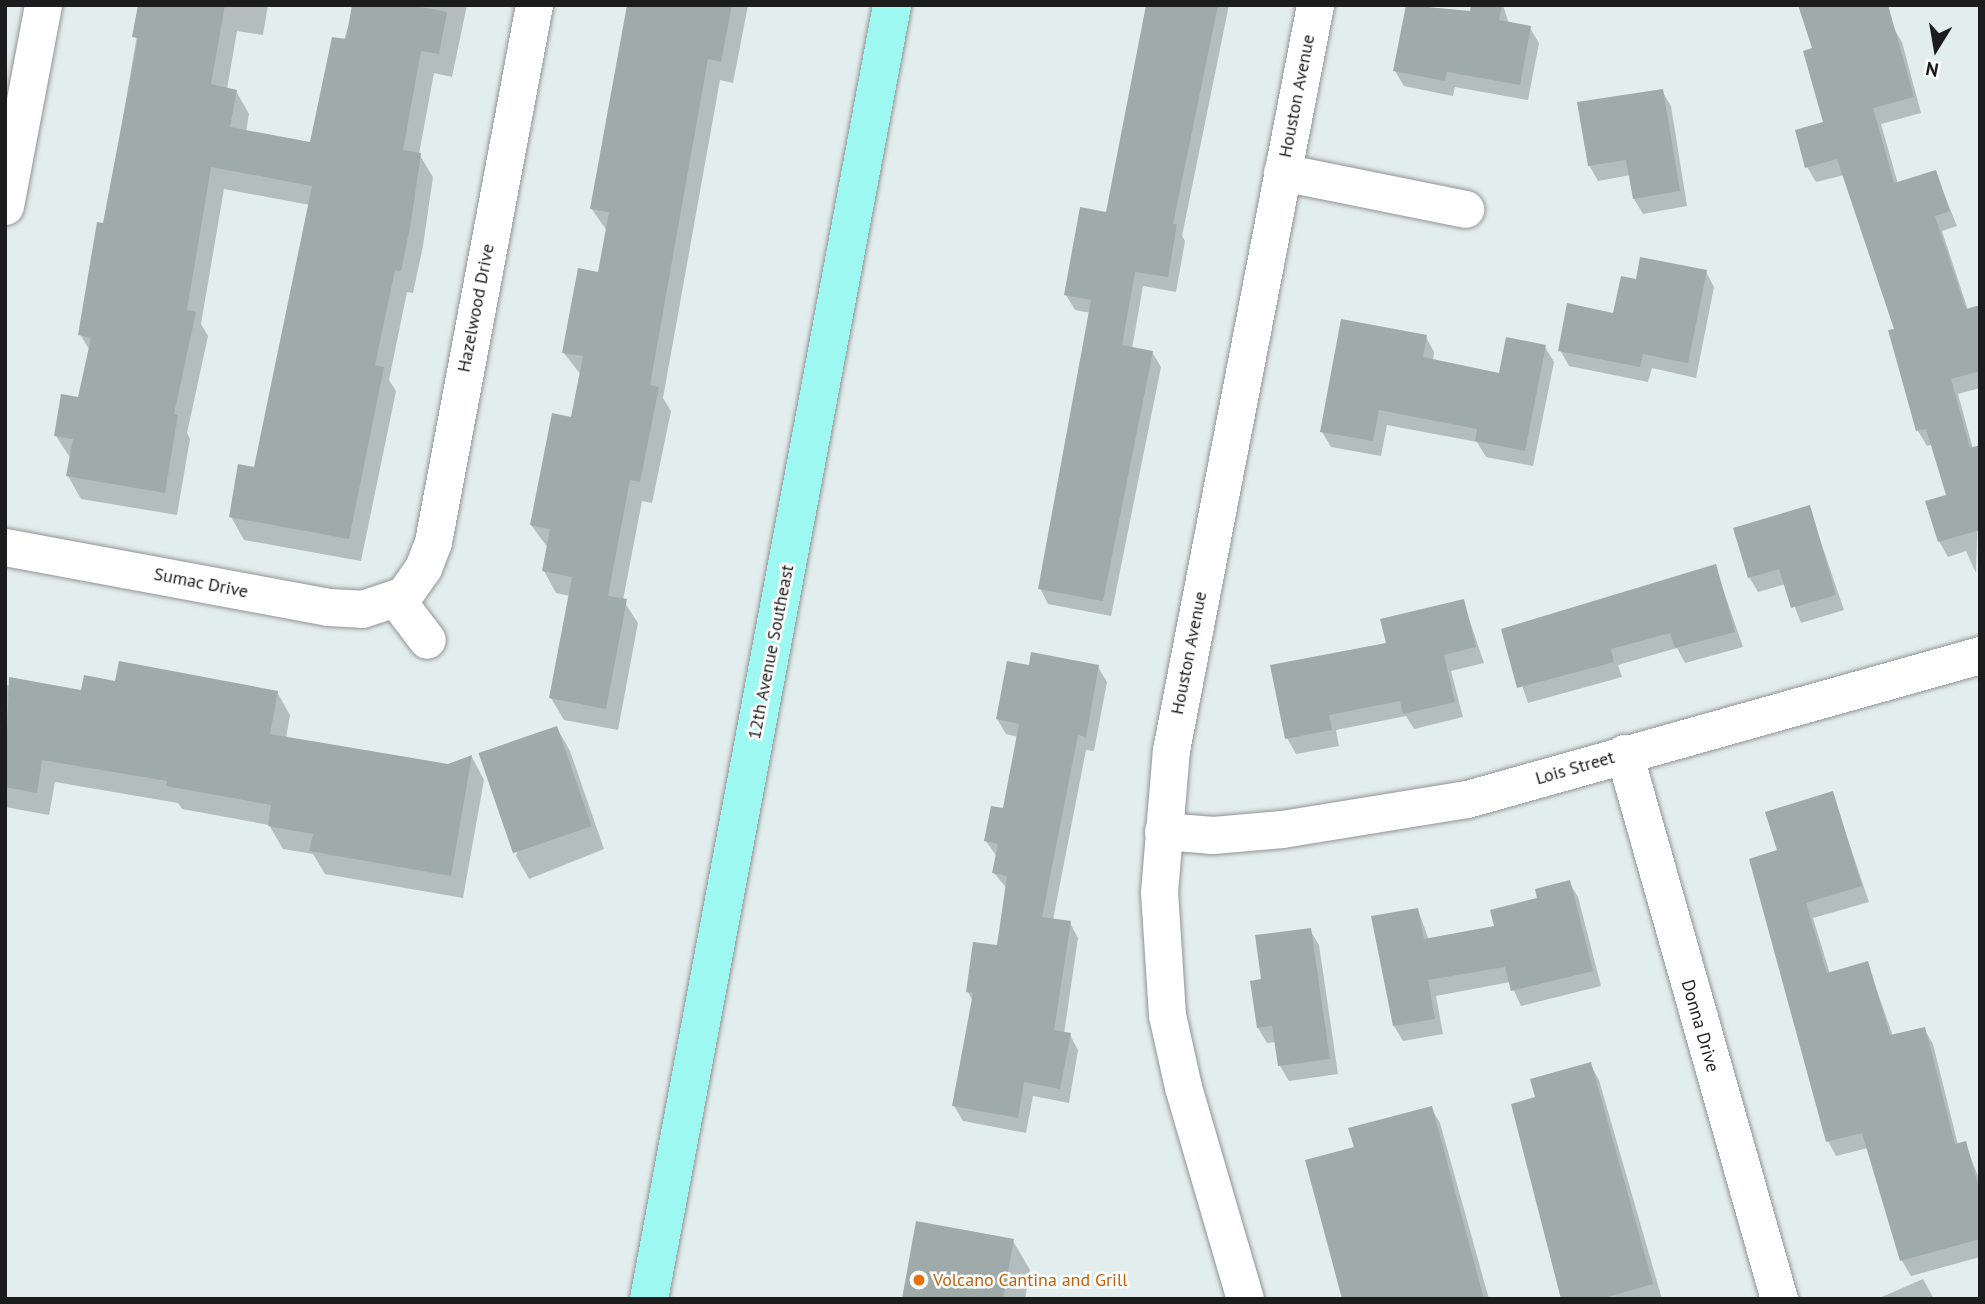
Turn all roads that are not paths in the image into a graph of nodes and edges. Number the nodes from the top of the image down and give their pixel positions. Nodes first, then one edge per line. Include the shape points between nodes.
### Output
1 (43, 5) edge
2 (534, 5) edge
3 (892, 5) edge
4 (1315, 5) edge
5 (1282, 172) junction
6 (5, 206) edge
7 (1465, 209) dead end
8 (5, 547) edge
9 (396, 599) junction
10 (427, 640) dead end
11 (1980, 655) edge
12 (1624, 753) junction
13 (1163, 831) junction
14 (649, 1299) edge
15 (1245, 1299) edge
16 (1779, 1299) edge

1 - 6 street
2 - 9 street, Hazelwood Drive via 433,542 414,584
3 - 14 main road, 12th Avenue Southeast
4 - 5 street, Houston Avenue
5 - 7 street
5 - 13 street, Houston Avenue via 1173,737
8 - 9 street, Sumac Drive via 328,607 362,609
9 - 10 street
11 - 12 street, Lois Street
12 - 13 street, Lois Street via 1466,799 1365,817 1213,835
12 - 16 street, Donna Drive
13 - 15 street, Houston Avenue via 1159,892 1167,1015 1183,1087

